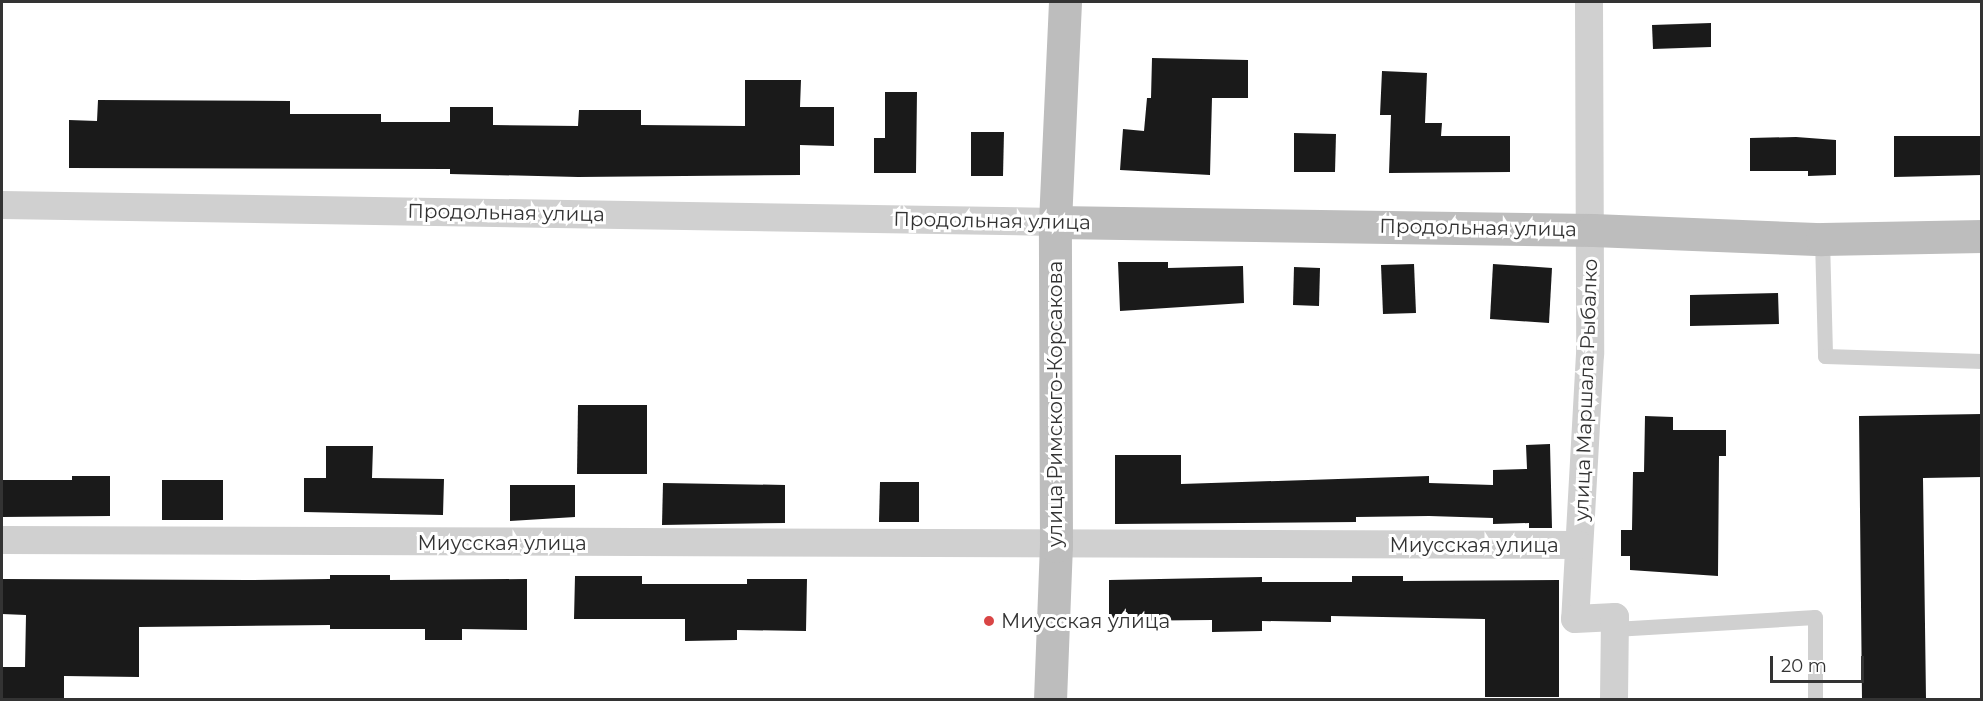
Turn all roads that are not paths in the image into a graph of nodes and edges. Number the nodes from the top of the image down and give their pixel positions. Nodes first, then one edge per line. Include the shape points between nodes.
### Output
1 (1065, 2) edge
2 (1590, 2) edge
3 (2, 205) edge
4 (1055, 222) junction
5 (1593, 230) junction
6 (1982, 236) edge
7 (1822, 239) junction
8 (1982, 361) edge
9 (2, 540) edge
10 (1579, 545) junction
11 (1056, 546) junction
12 (1614, 629) junction
13 (1050, 699) edge
14 (1614, 699) edge
15 (1815, 699) edge

1 - 4 main road, улица Римского-Корсакова
2 - 5 street, улица Маршала Рыбалко
3 - 4 street, Продольная улица
4 - 5 main road, Продольная улица
4 - 11 main road, улица Римского-Корсакова
5 - 7 main road, Продольная улица
5 - 10 street, улица Маршала Рыбалко
6 - 7 main road, Продольная улица
7 - 8 lane via 1825,356
9 - 11 street, Миусская улица
10 - 11 street, Миусская улица
10 - 12 street, улица Маршала Рыбалко via 1575,619 1615,617
11 - 13 main road, улица Римского-Корсакова
12 - 14 street
12 - 15 lane via 1815,617

